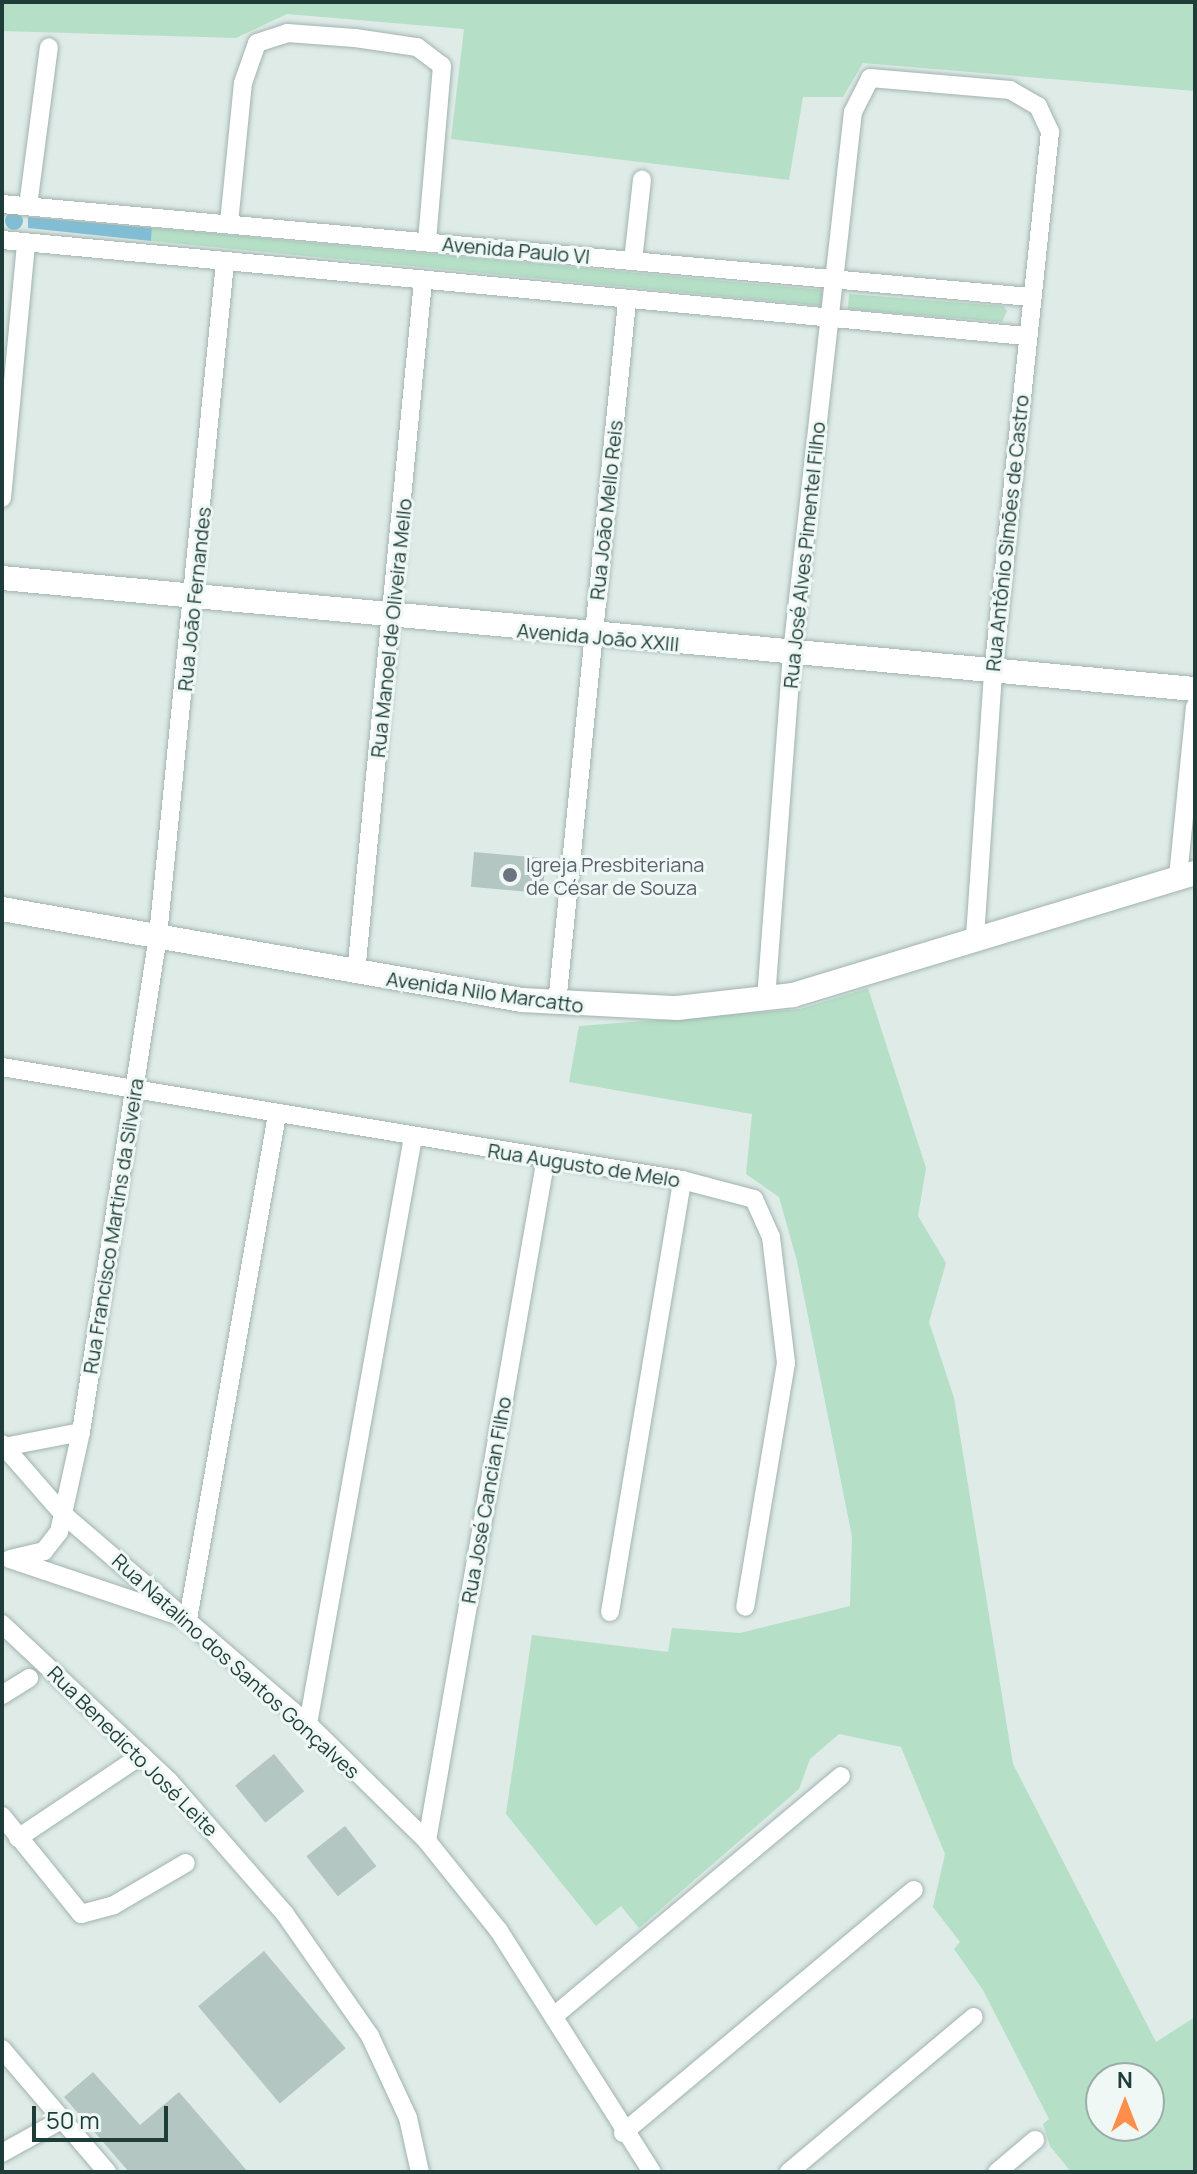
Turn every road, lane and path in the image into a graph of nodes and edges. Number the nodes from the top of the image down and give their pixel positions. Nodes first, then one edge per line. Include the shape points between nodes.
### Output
1 (49, 47) dead end
2 (1050, 132) joint
3 (642, 179) dead end
4 (2, 204) edge
5 (28, 206) junction
6 (229, 223) junction
7 (2, 240) edge
8 (26, 242) junction
9 (427, 242) junction
10 (633, 261) junction
11 (225, 262) junction
12 (423, 281) junction
13 (834, 281) junction
14 (1030, 297) junction
15 (627, 302) junction
16 (829, 322) junction
17 (1026, 336) junction
18 (2, 498) edge
19 (2, 578) edge
20 (196, 597) junction
21 (393, 618) junction
22 (594, 637) junction
23 (792, 653) junction
24 (993, 673) junction
25 (1195, 689) edge
26 (1195, 707) edge
27 (1187, 875) edge
28 (2, 909) edge
29 (158, 936) junction
30 (975, 936) junction
31 (356, 973) junction
32 (766, 999) junction
33 (557, 1004) junction
34 (2, 1067) edge
35 (134, 1092) junction
36 (277, 1115) junction
37 (413, 1137) junction
38 (546, 1158) junction
39 (682, 1180) junction
40 (81, 1432) junction
41 (3, 1446) edge
42 (64, 1515) junction
43 (44, 1551) junction
44 (6, 1558) edge
45 (54, 1572) junction
46 (745, 1607) dead end
47 (610, 1612) dead end
48 (188, 1619) junction
49 (2, 1624) edge
50 (29, 1678) dead end
51 (2, 1695) edge
52 (308, 1724) junction
53 (142, 1755) junction
54 (841, 1776) dead end
55 (2, 1816) edge
56 (18, 1838) junction
57 (427, 1841) junction
58 (186, 1863) dead end
59 (914, 1890) dead end
60 (554, 2016) junction
61 (974, 2017) dead end
62 (2, 2049) edge
63 (61, 2120) junction
64 (623, 2133) junction
65 (1035, 2140) dead end
66 (2, 2153) edge
67 (107, 2172) edge
68 (420, 2172) edge
69 (652, 2172) edge
70 (789, 2172) edge
71 (997, 2172) edge

1 - 5 street
2 - 13 street, Rua José Alves Pimentel Filho via 1025,96 870,78 853,112
2 - 14 street, Rua Antônio Simões de Castro
3 - 10 street
4 - 5 street, Avenida Paulo VI
5 - 6 street, Avenida Paulo VI
6 - 9 street, Avenida Paulo VI
6 - 9 street via 243,83 257,43 287,33 399,44 438,57 443,80
7 - 8 street, Avenida Paulo VI
8 - 11 street, Avenida Paulo VI
8 - 18 street
9 - 10 street, Avenida Paulo VI
10 - 13 street, Avenida Paulo VI
11 - 12 street, Avenida Paulo VI
11 - 20 street, Rua João Fernandes
12 - 15 street, Avenida Paulo VI
12 - 21 street, Rua Manoel de Oliveira Mello
13 - 14 street, Avenida Paulo VI
13 - 16 street, Rua José Alves Pimentel Filho
14 - 17 street, Rua Antônio Simões de Castro
15 - 16 street, Avenida Paulo VI
15 - 22 street, Rua João Mello Reis
16 - 17 street, Avenida Paulo VI
16 - 23 street, Rua José Alves Pimentel Filho
17 - 24 street, Rua Antônio Simões de Castro
19 - 20 street, Avenida João XXIII
20 - 21 street, Avenida João XXIII
20 - 29 street, Rua João Fernandes
21 - 22 street, Avenida João XXIII
21 - 31 street, Rua Manoel de Oliveira Mello
22 - 23 street, Avenida João XXIII
22 - 33 street, Rua João Mello Reis
23 - 24 street, Avenida João XXIII
23 - 32 street, Rua José Alves Pimentel Filho
24 - 25 street, Avenida João XXIII
24 - 30 street, Rua Antônio Simões de Castro
26 - 27 street
27 - 30 street, Avenida Nilo Marcatto
28 - 29 street, Avenida Nilo Marcatto
29 - 31 street, Avenida Nilo Marcatto
29 - 35 street, Rua Francisco Martins da Silveira
30 - 32 street, Avenida Nilo Marcatto
31 - 33 street, Avenida Nilo Marcatto
32 - 33 street, Avenida Nilo Marcatto via 677,1008
34 - 35 street, Rua Augusto de Melo
35 - 36 street, Rua Augusto de Melo
35 - 40 street, Rua Francisco Martins da Silveira
36 - 37 street, Rua Augusto de Melo
36 - 48 street
37 - 38 street, Rua Augusto de Melo
37 - 52 street
38 - 39 street, Rua Augusto de Melo
38 - 57 street, Rua José Cancian Filho
39 - 46 street, Rua Augusto de Melo via 754,1199 771,1237 786,1363
39 - 47 street
40 - 41 street
40 - 42 street, Rua Francisco Martins da Silveira
41 - 42 street, Rua Natalino dos Santos Gonçalves
42 - 43 street, Rua Francisco Martins da Silveira
42 - 48 street, Rua Natalino dos Santos Gonçalves
43 - 44 street
43 - 45 street
44 - 45 street
45 - 48 street
48 - 52 street, Rua Natalino dos Santos Gonçalves
49 - 53 street, Rua Benedicto José Leite
50 - 51 street
52 - 57 street, Rua Natalino dos Santos Gonçalves
53 - 56 street
53 - 68 street, Rua Benedicto José Leite via 324,1966 390,2076
54 - 60 street
55 - 56 street
56 - 58 street via 81,1914 114,1905
57 - 60 street, Rua Natalino dos Santos Gonçalves via 499,1931
59 - 64 street
60 - 64 street, Rua Natalino dos Santos Gonçalves
61 - 70 street
62 - 63 street
63 - 66 street
63 - 67 street
64 - 69 street, Rua Natalino dos Santos Gonçalves
65 - 71 street

